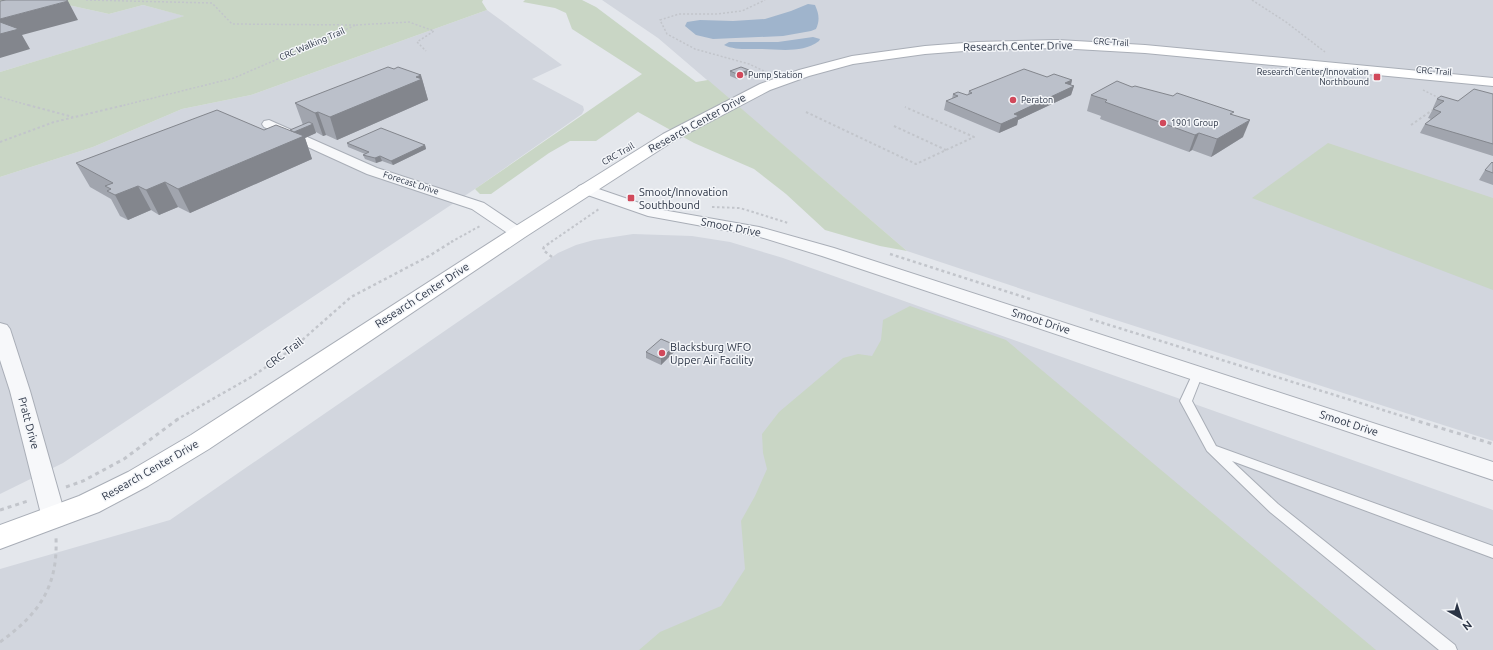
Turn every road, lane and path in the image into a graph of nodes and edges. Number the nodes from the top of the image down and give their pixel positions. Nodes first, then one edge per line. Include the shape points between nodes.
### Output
1 (86, 0) edge
2 (765, 0) edge
3 (1252, 0) edge
4 (356, 25) junction
5 (426, 51) dead end
6 (1328, 55) dead end
7 (766, 72) dead end
8 (1493, 82) edge
9 (1422, 90) dead end
10 (0, 97) edge
11 (1442, 100) edge
12 (905, 107) dead end
13 (1434, 109) edge
14 (806, 112) dead end
15 (76, 117) junction
16 (269, 124) dead end
17 (1412, 125) dead end
18 (894, 126) dead end
19 (0, 142) edge
20 (946, 150) junction
21 (584, 189) junction
22 (604, 206) dead end
23 (484, 225) dead end
24 (518, 233) junction
25 (552, 257) dead end
26 (0, 329) edge
27 (1198, 373) junction
28 (1211, 448) junction
29 (1493, 471) edge
30 (83, 481) dead end
31 (15, 505) dead end
32 (0, 510) edge
33 (54, 518) junction
34 (0, 537) edge
35 (1493, 552) edge
36 (0, 642) edge
37 (1450, 650) edge

1 - 4 path, CRC Walking Trail via 212,3 232,24
2 - 7 path via 742,11 679,14 660,20 667,34 695,49 749,64
3 - 6 path via 1286,22
4 - 5 path via 409,22 434,30 417,42
4 - 15 path, CRC Walking Trail via 234,78
8 - 21 main road, Research Center Drive via 1100,46 1023,44 925,50 834,64 765,87 669,137
9 - 11 path
10 - 15 path
12 - 20 path via 974,137
13 - 17 path
14 - 20 path via 916,164
15 - 19 path, CRC Walking Trail via 54,122
16 - 24 street, Forecast Drive via 372,171 478,206
18 - 20 path
21 - 24 main road, Research Center Drive
21 - 27 street, Smoot Drive via 654,213 753,231 828,252
22 - 25 path via 544,247 543,250
23 - 30 path, CRC Trail via 351,296 292,349 254,376 170,424 124,459
24 - 33 main road, Research Center Drive via 176,457 111,494
26 - 33 street, Pratt Drive via 20,391
27 - 28 lane via 1186,401
27 - 29 street, Smoot Drive
28 - 35 lane
28 - 37 lane via 1274,508
31 - 32 path
33 - 34 main road, Research Center Drive
33 - 36 path via 57,559 45,598 29,618

